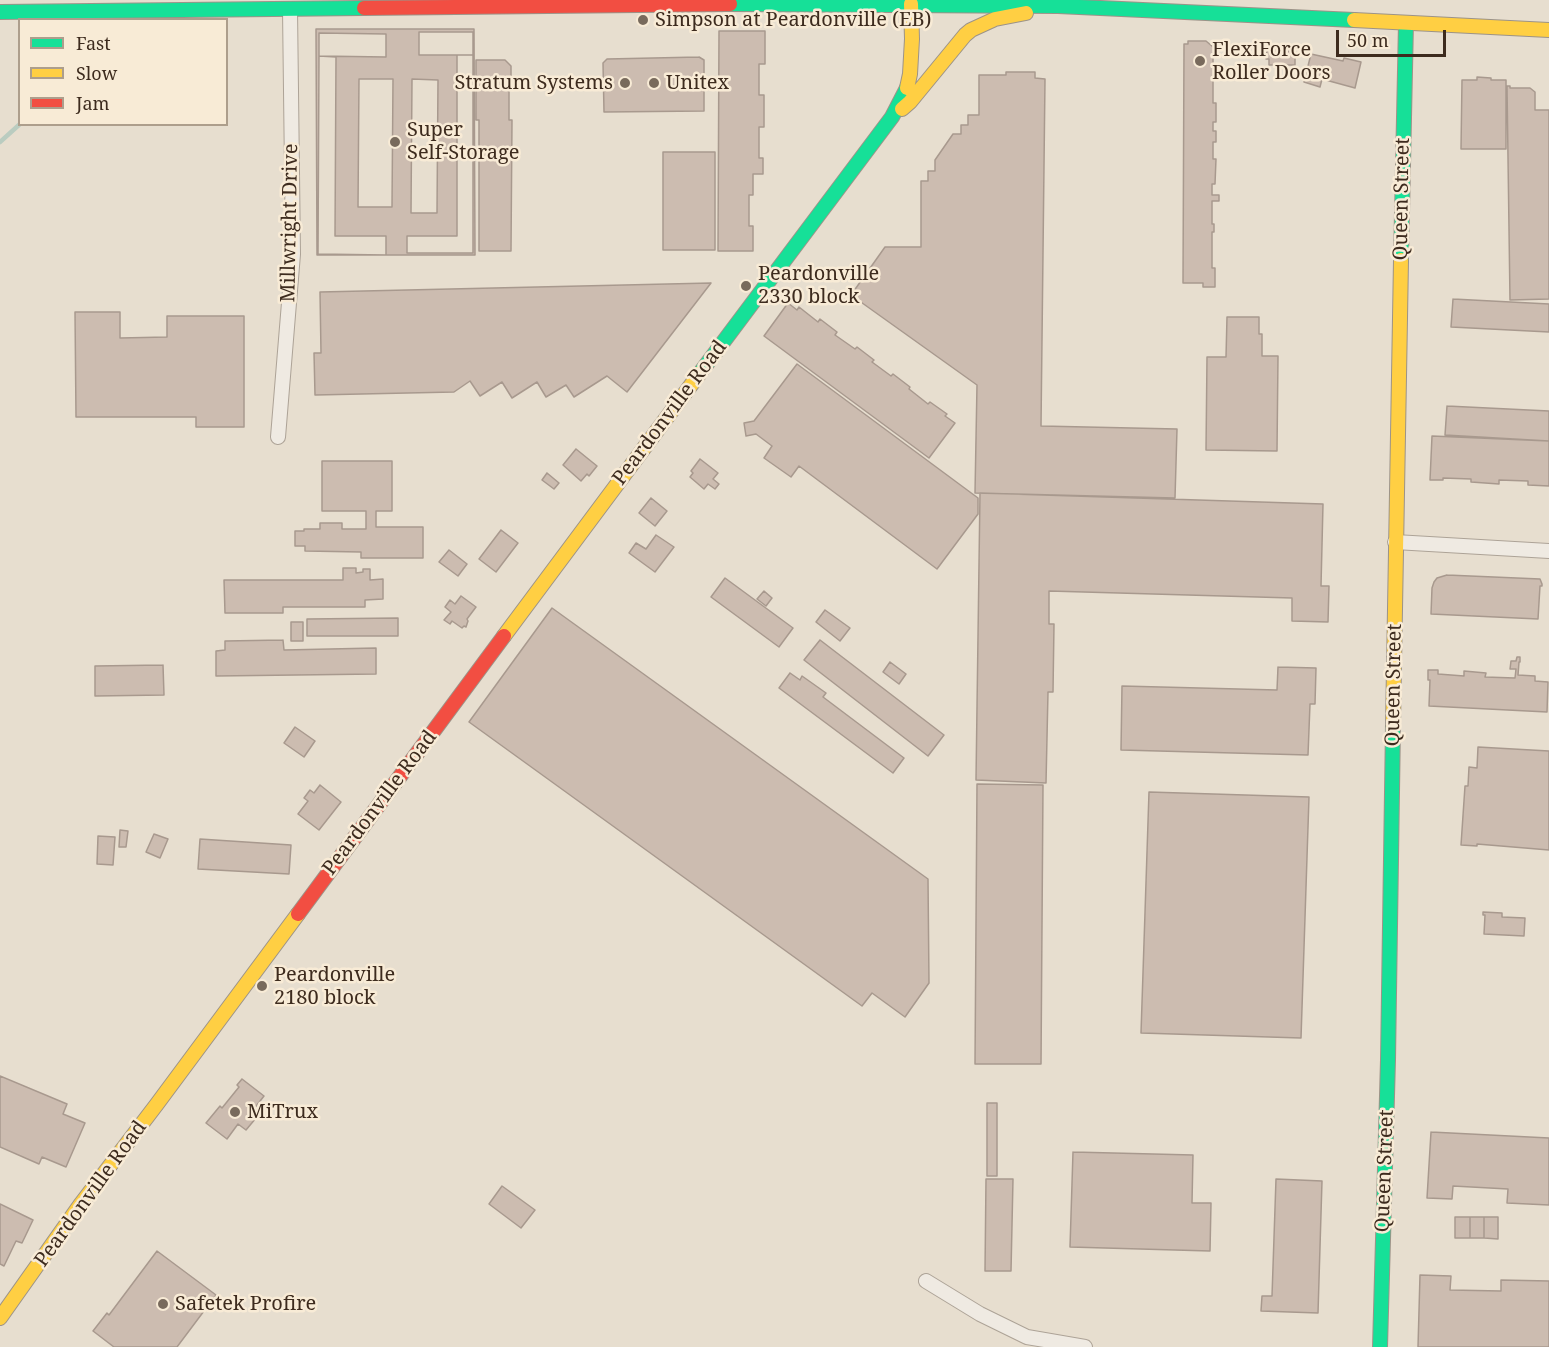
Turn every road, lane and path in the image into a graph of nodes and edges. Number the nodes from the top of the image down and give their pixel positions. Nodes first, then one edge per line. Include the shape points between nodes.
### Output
1 (911, 4) junction
2 (1058, 6) junction
3 (290, 9) junction
4 (0, 12) edge
5 (1406, 23) junction
6 (1549, 30) edge
7 (892, 117) junction
8 (278, 437) dead end
9 (1395, 542) junction
10 (1549, 550) edge
11 (926, 1281) dead end
12 (0, 1318) edge
13 (1085, 1347) edge
14 (1380, 1347) edge

1 - 2 street
1 - 3 street
1 - 7 street, Peardonville Road via 910,74
2 - 5 street
2 - 7 street via 995,19 971,30 910,102
3 - 4 street
3 - 8 street, Millwright Drive via 293,254
5 - 6 street
5 - 9 street, Queen Street
7 - 12 street, Peardonville Road via 80,1205
9 - 10 street
9 - 14 street, Queen Street via 1389,1060
11 - 13 street via 1027,1337

